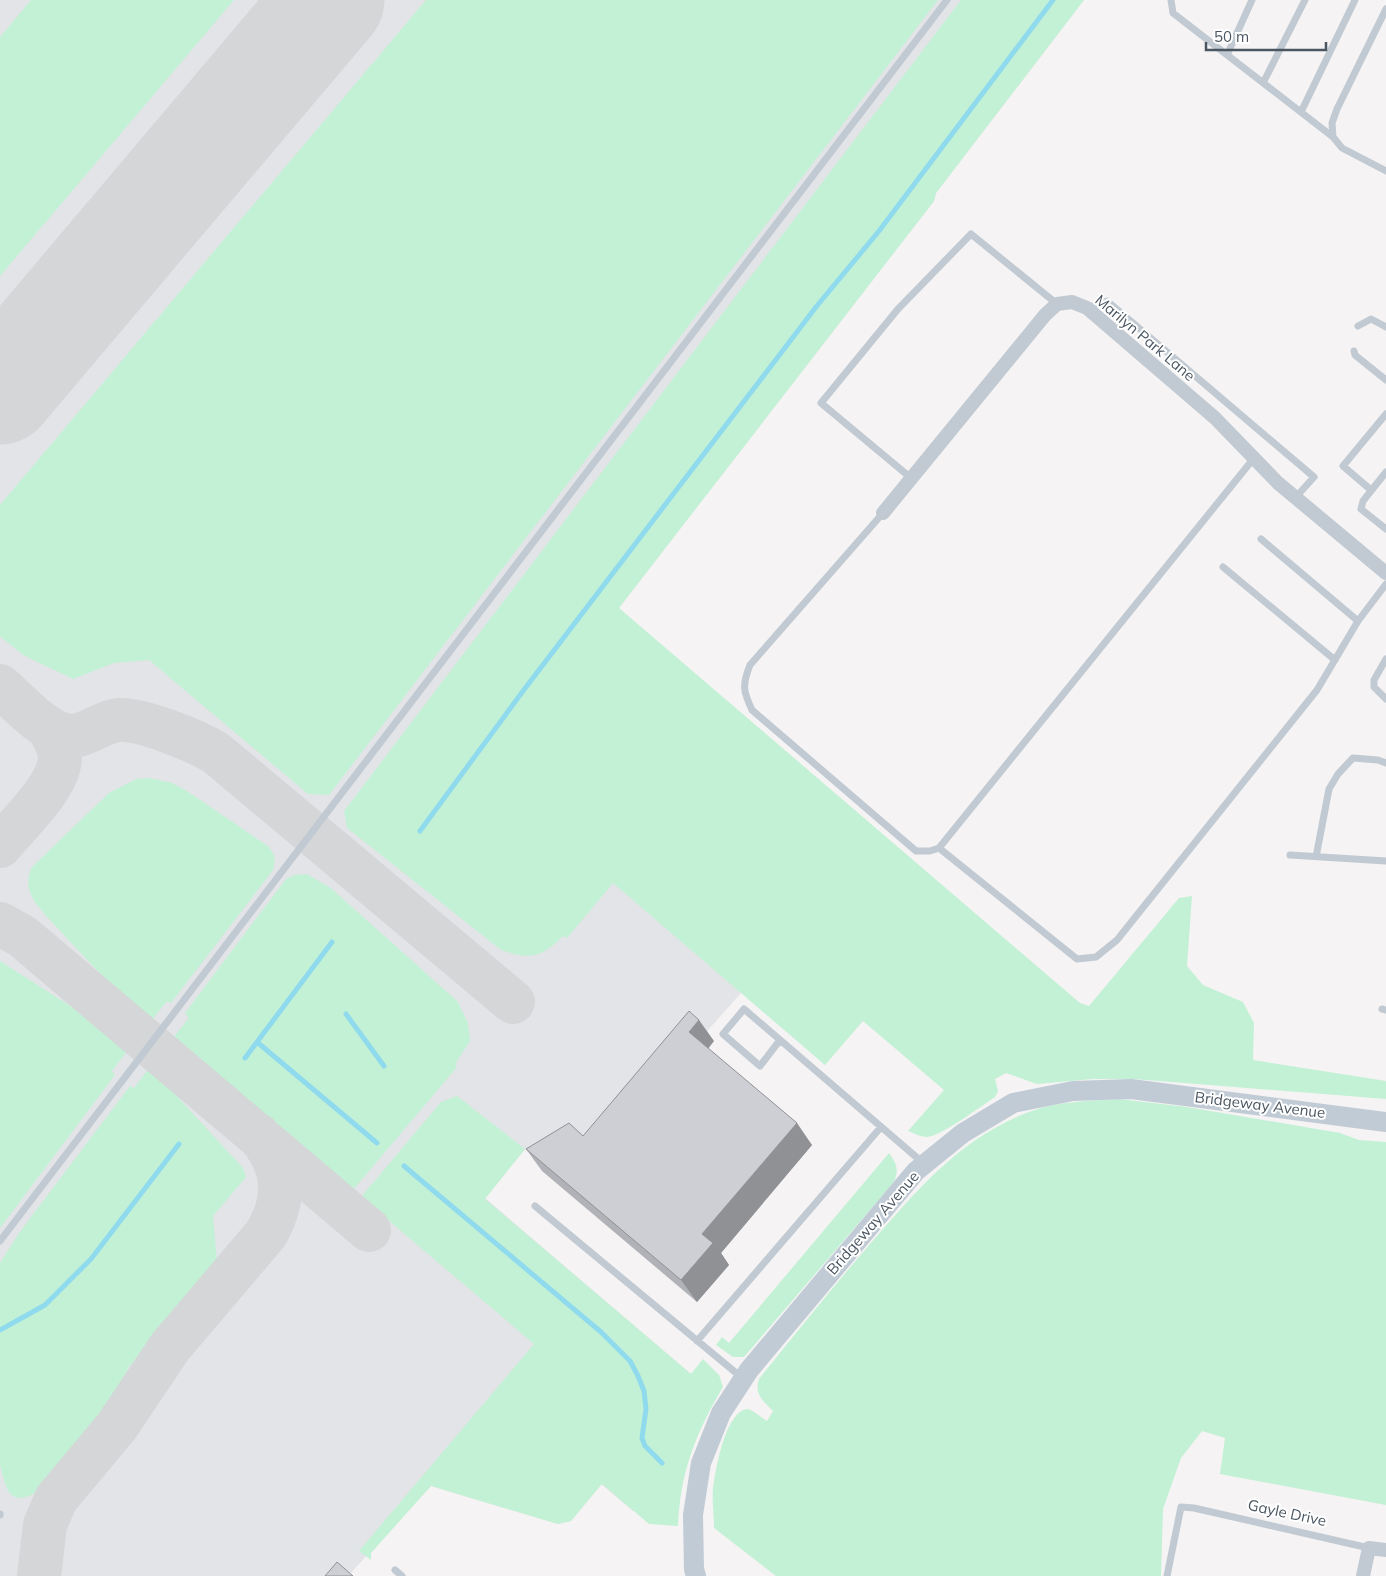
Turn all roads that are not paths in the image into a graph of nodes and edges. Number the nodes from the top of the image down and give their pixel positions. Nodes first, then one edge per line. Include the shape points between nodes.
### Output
1 (947, 0) edge
2 (1171, 0) edge
3 (1252, 0) edge
4 (1305, 0) edge
5 (1355, 0) edge
6 (1386, 8) edge
7 (1227, 55) junction
8 (1263, 83) junction
9 (1301, 112) junction
10 (1333, 137) junction
11 (1386, 171) edge
12 (1057, 304) junction
13 (1087, 308) junction
14 (1358, 326) dead end
15 (1386, 327) edge
16 (1354, 351) dead end
17 (1386, 380) edge
18 (1386, 414) edge
19 (1254, 458) junction
20 (1386, 472) edge
21 (911, 478) junction
22 (1371, 490) junction
23 (1296, 497) junction
24 (883, 513) joint
25 (1386, 529) edge
26 (1261, 539) dead end
27 (1223, 567) dead end
28 (1386, 573) edge
29 (1386, 584) edge
30 (1358, 621) junction
31 (1386, 659) edge
32 (1335, 660) junction
33 (1386, 699) edge
34 (1386, 763) edge
35 (939, 848) junction
36 (1290, 855) dead end
37 (1316, 857) junction
38 (1386, 861) edge
39 (780, 1040) junction
40 (1386, 1122) edge
41 (881, 1127) junction
42 (925, 1164) junction
43 (535, 1206) dead end
44 (0, 1241) edge
45 (697, 1341) junction
46 (743, 1379) junction
47 (1369, 1548) junction
48 (1386, 1550) edge
49 (395, 1570) dead end
50 (402, 1576) edge
51 (696, 1576) edge
52 (1167, 1576) edge
53 (1363, 1576) edge

1 - 44 lane
2 - 7 lane via 1173,13
3 - 7 lane
4 - 8 lane
5 - 9 lane
6 - 10 lane via 1337,109 1332,123
7 - 8 lane
8 - 9 lane
9 - 10 lane
10 - 11 lane via 1342,148
12 - 13 street, Marilyn Park Lane via 1072,302
12 - 21 street
12 - 21 lane via 971,234 898,309 821,403
13 - 19 street, Marilyn Park Lane via 1215,418
13 - 23 lane via 1107,301 1314,477
14 - 15 lane via 1371,319
16 - 17 lane
18 - 22 lane via 1343,466
19 - 23 street, Marilyn Park Lane
19 - 35 lane
20 - 22 lane
21 - 24 street
22 - 25 lane via 1361,509
23 - 28 street, Marilyn Park Lane
24 - 35 lane via 750,665 743,682 752,710 916,850
26 - 30 lane
27 - 32 lane
29 - 30 lane
30 - 32 lane
31 - 33 lane via 1374,680 1374,686
32 - 35 lane via 1318,690 1124,932 1096,957 1077,959
34 - 37 lane via 1353,758 1338,774 1329,789
36 - 37 lane
37 - 38 lane
39 - 39 lane via 744,1009 723,1034 760,1066
39 - 41 lane
40 - 42 street, Bridgeway Avenue via 1131,1089 1072,1091 1013,1103 963,1133
41 - 42 lane
41 - 45 lane
42 - 46 street, Bridgeway Avenue
43 - 45 lane
45 - 46 lane
46 - 51 street, Bridgeway Avenue via 721,1413 701,1464 693,1515
47 - 48 street, Gayle Drive
47 - 52 lane, Gayle Drive via 1181,1507
47 - 53 street
49 - 50 lane

